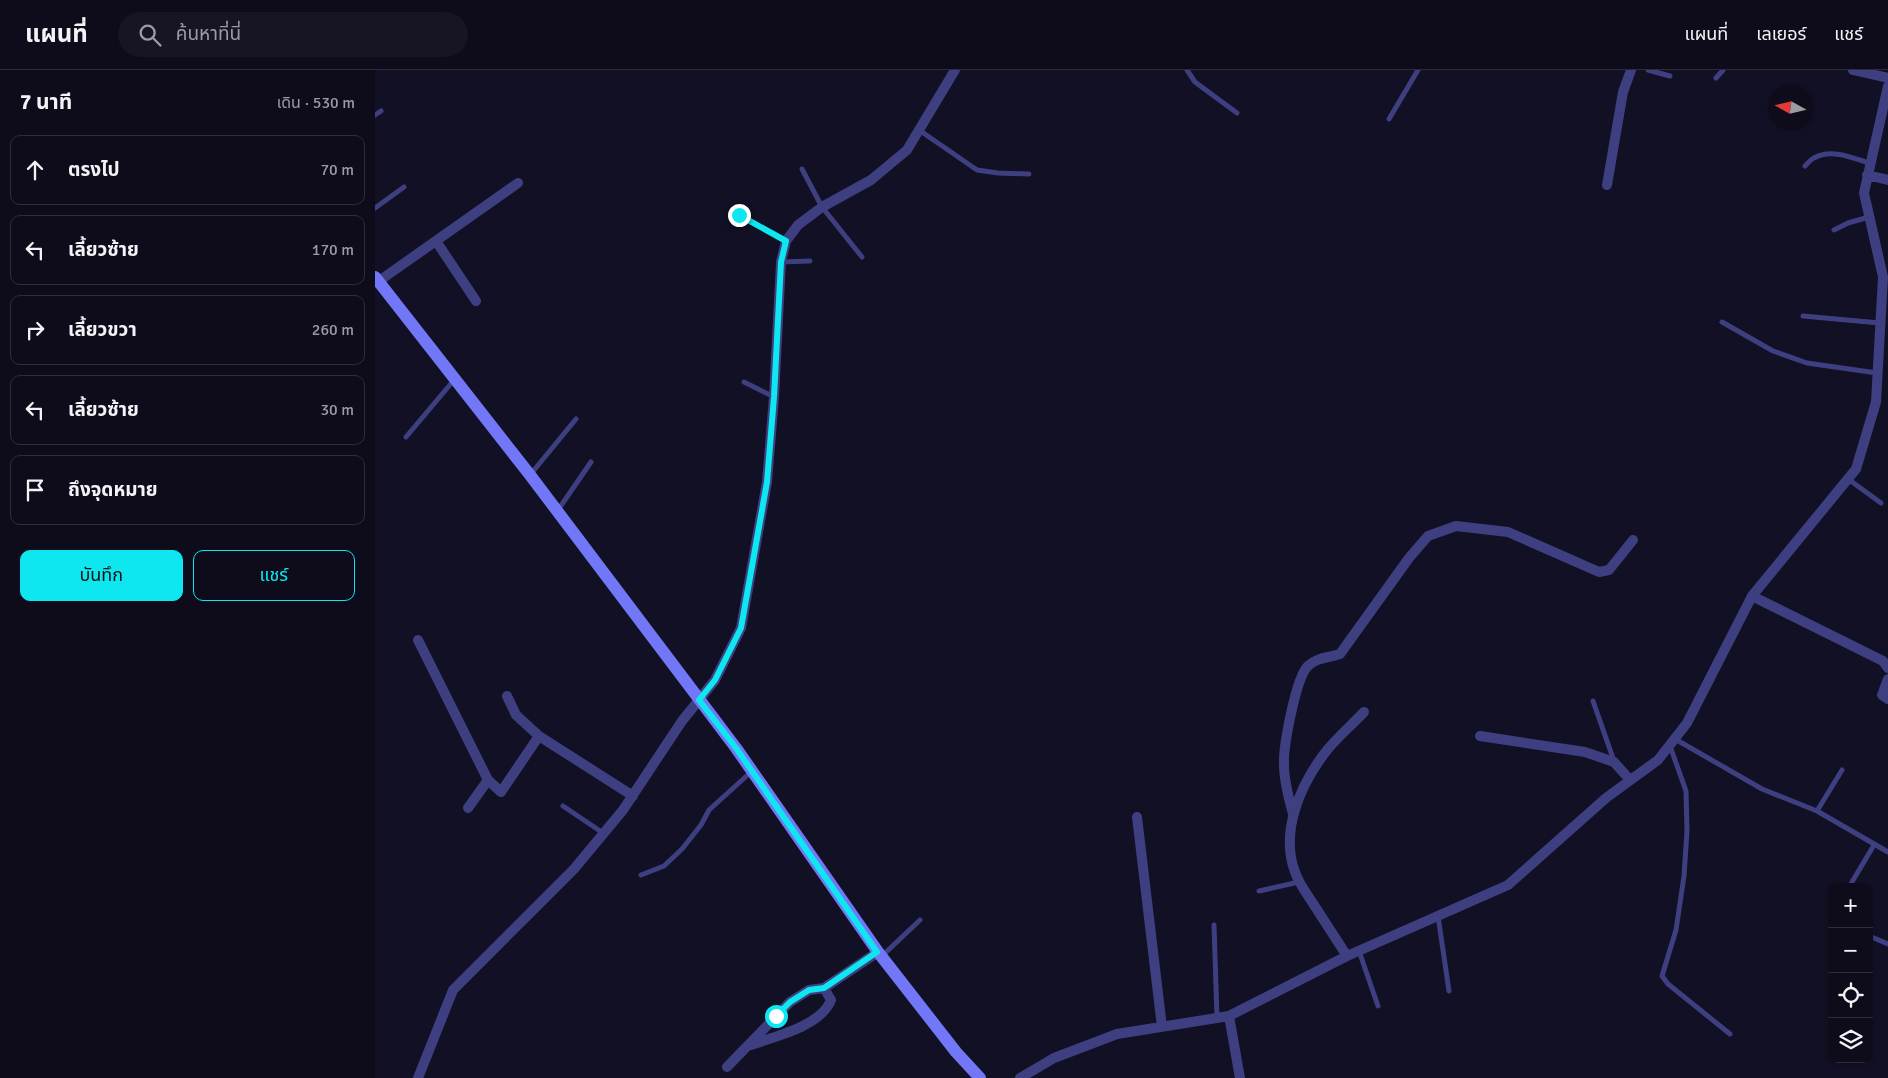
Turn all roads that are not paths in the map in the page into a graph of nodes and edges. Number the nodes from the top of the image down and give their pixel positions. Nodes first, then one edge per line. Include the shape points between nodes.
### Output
1 (955, 70) edge
2 (1187, 70) edge
3 (1418, 70) edge
4 (1631, 70) edge
5 (1648, 70) edge
6 (1723, 70) edge
7 (1853, 70) edge
8 (1670, 76) dead end
9 (1716, 78) dead end
10 (1888, 78) edge
11 (1888, 86) edge
12 (381, 111) dead end
13 (1237, 113) dead end
14 (375, 115) edge
15 (1389, 119) dead end
16 (919, 129) junction
17 (1869, 163) junction
18 (1805, 166) dead end
19 (802, 170) dead end
20 (1029, 174) dead end
21 (1867, 175) junction
22 (1888, 180) edge
23 (518, 184) dead end
24 (1607, 185) dead end
25 (404, 187) dead end
26 (822, 207) junction
27 (375, 208) edge
28 (739, 215) dead end
29 (1869, 217) junction
30 (1834, 230) dead end
31 (436, 241) junction
32 (786, 241) junction
33 (862, 257) dead end
34 (810, 261) dead end
35 (781, 262) junction
36 (377, 279) edge
37 (476, 301) dead end
38 (1803, 316) dead end
39 (1722, 322) dead end
40 (1880, 323) junction
41 (1877, 373) junction
42 (455, 380) junction
43 (744, 382) dead end
44 (774, 397) junction
45 (576, 419) dead end
46 (406, 437) dead end
47 (591, 462) dead end
48 (530, 475) junction
49 (1848, 479) junction
50 (1881, 503) dead end
51 (556, 512) junction
52 (1633, 540) dead end
53 (1752, 596) junction
54 (418, 640) dead end
55 (1888, 668) edge
56 (1888, 678) edge
57 (507, 696) dead end
58 (1888, 699) edge
59 (699, 700) junction
60 (1593, 701) dead end
61 (1363, 712) dead end
62 (539, 736) junction
63 (1480, 736) dead end
64 (1672, 742) junction
65 (1614, 762) junction
66 (752, 770) junction
67 (1842, 770) dead end
68 (488, 780) junction
69 (1630, 780) junction
70 (633, 796) junction
71 (563, 806) dead end
72 (469, 808) dead end
73 (1817, 811) junction
74 (1293, 814) junction
75 (1137, 816) dead end
76 (603, 833) junction
77 (1873, 845) junction
78 (1888, 852) edge
79 (641, 875) dead end
80 (1299, 882) junction
81 (1851, 883) edge
82 (1259, 892) dead end
83 (1438, 916) junction
84 (920, 920) dead end
85 (1214, 925) dead end
86 (1873, 938) edge
87 (1888, 944) edge
88 (1359, 951) junction
89 (880, 954) junction
90 (1347, 956) junction
91 (824, 988) junction
92 (1449, 991) dead end
93 (1378, 1006) dead end
94 (1229, 1016) junction
95 (1217, 1018) junction
96 (1161, 1027) junction
97 (1729, 1034) dead end
98 (749, 1046) junction
99 (727, 1067) dead end
100 (419, 1078) edge
101 (980, 1078) edge
102 (1020, 1078) edge
103 (1240, 1078) edge

1 - 16 street
2 - 13 lane via 1195,82
3 - 15 lane
4 - 24 street via 1623,92
5 - 8 lane
6 - 9 lane
7 - 10 street
11 - 17 street
12 - 14 lane
16 - 20 lane via 977,170
16 - 26 street via 907,150 871,180
17 - 18 lane via 1829,154 1813,158
17 - 21 street
19 - 26 lane
21 - 22 street
21 - 29 street via 1863,193
23 - 31 street
25 - 27 lane
26 - 32 street via 798,225
26 - 33 lane
28 - 32 lane
29 - 30 lane
29 - 40 street via 1883,276
31 - 36 street
31 - 37 street
32 - 35 street
34 - 35 lane
35 - 44 street
36 - 42 street
38 - 40 lane
39 - 41 lane via 1773,351 1807,363
40 - 41 street
41 - 49 street via 1876,402 1856,469
42 - 46 lane
42 - 48 street
43 - 44 lane
44 - 59 street via 767,482 741,628 715,680
45 - 48 lane
47 - 51 lane
48 - 51 street
49 - 50 lane
49 - 53 street
51 - 59 street
52 - 74 street via 1609,570 1599,572 1508,532 1456,526 1428,536 1340,654 1320,658 1307,667 1297,687 1284,766
53 - 55 street via 1883,661
53 - 64 street via 1687,723
54 - 68 street
56 - 58 street via 1882,695
57 - 62 street via 516,715
59 - 66 street
59 - 70 street
60 - 65 lane
61 - 74 street via 1324,753
62 - 68 street via 501,792
62 - 70 street
63 - 65 street via 1585,752
64 - 69 street via 1659,760
64 - 73 lane via 1762,789
64 - 97 lane via 1686,791 1687,831 1676,930 1662,976
65 - 69 street
66 - 79 lane via 709,810 701,825 665,866
66 - 89 street
67 - 73 lane
68 - 72 street
69 - 83 street via 1508,885
70 - 76 street
71 - 76 lane
73 - 77 lane
74 - 80 street via 1290,831 1292,859
75 - 96 street
76 - 100 street via 574,869 453,990
77 - 78 lane
77 - 81 lane
80 - 82 lane
80 - 90 street
83 - 88 street
83 - 92 lane
84 - 89 lane
85 - 95 lane
86 - 87 lane
88 - 90 street
88 - 93 lane
89 - 91 street
89 - 101 street
90 - 94 street
91 - 98 street via 809,990 790,1002
91 - 98 street via 831,1000 818,1018
94 - 95 street
94 - 103 street
95 - 96 street
96 - 102 street via 1117,1034 1054,1058
98 - 99 street

